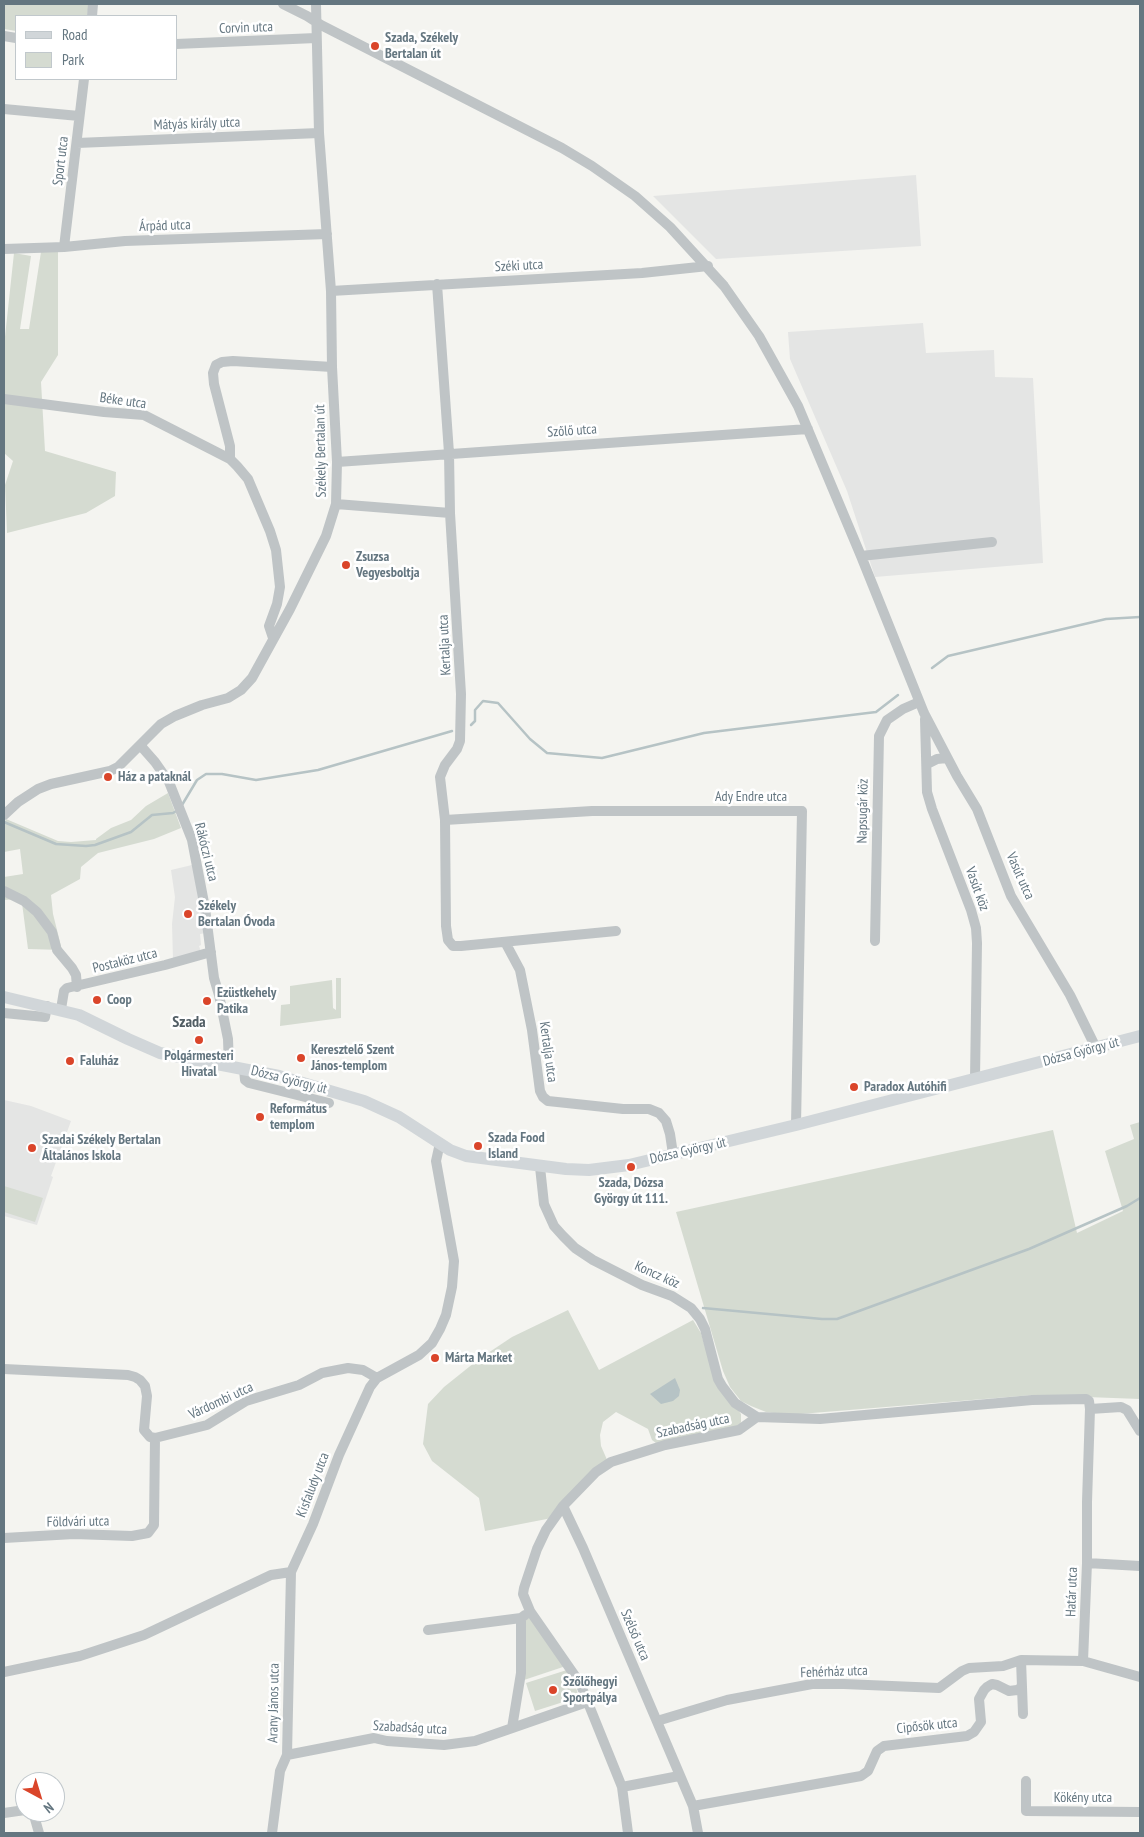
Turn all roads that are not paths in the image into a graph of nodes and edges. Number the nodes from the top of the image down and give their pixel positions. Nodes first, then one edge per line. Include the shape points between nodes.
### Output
1 (284, 4) edge
2 (316, 4) edge
3 (317, 22) junction
4 (316, 38) junction
5 (178, 44) edge
6 (84, 80) edge
7 (4, 109) edge
8 (79, 116) junction
9 (318, 133) junction
10 (77, 143) junction
11 (327, 234) junction
12 (64, 247) junction
13 (4, 249) edge
14 (708, 266) junction
15 (437, 284) junction
16 (331, 290) junction
17 (332, 367) junction
18 (4, 399) edge
19 (808, 429) junction
20 (449, 453) junction
21 (230, 459) junction
22 (337, 462) junction
23 (336, 504) junction
24 (450, 513) junction
25 (992, 542) dead end
26 (861, 556) junction
27 (273, 638) junction
28 (919, 702) junction
29 (924, 714) junction
30 (140, 744) junction
31 (947, 758) junction
32 (926, 764) junction
33 (4, 813) edge
34 (445, 820) junction
35 (4, 890) edge
36 (616, 931) dead end
37 (505, 942) junction
38 (875, 942) dead end
39 (211, 952) junction
40 (81, 986) junction
41 (4, 997) edge
42 (47, 1006) junction
43 (61, 1010) junction
44 (4, 1013) edge
45 (1140, 1036) edge
46 (1096, 1048) junction
47 (229, 1067) junction
48 (244, 1069) junction
49 (975, 1079) junction
50 (329, 1103) dead end
51 (796, 1126) junction
52 (440, 1144) junction
53 (673, 1154) junction
54 (540, 1167) junction
55 (4, 1369) edge
56 (377, 1378) junction
57 (1090, 1409) junction
58 (757, 1417) junction
59 (1140, 1431) edge
60 (155, 1438) junction
61 (562, 1506) junction
62 (4, 1538) edge
63 (1087, 1563) junction
64 (1140, 1566) edge
65 (291, 1572) junction
66 (530, 1611) junction
67 (521, 1618) junction
68 (428, 1630) dead end
69 (1021, 1660) junction
70 (1083, 1661) junction
71 (4, 1672) edge
72 (1140, 1678) edge
73 (1022, 1688) junction
74 (587, 1702) junction
75 (1023, 1714) dead end
76 (657, 1720) junction
77 (512, 1728) junction
78 (287, 1755) junction
79 (680, 1776) junction
80 (1026, 1782) dead end
81 (622, 1788) junction
82 (693, 1806) junction
83 (1140, 1812) edge
84 (272, 1833) edge
85 (628, 1833) edge
86 (694, 1833) edge

1 - 3 street, Vasút utca
2 - 3 street, Székely Bertalan út
3 - 4 street, Székely Bertalan út
3 - 14 street, Vasút utca via 592,166 654,212
4 - 5 street, Corvin utca
4 - 9 street, Székely Bertalan út
6 - 8 street, Sport utca
7 - 8 street
8 - 10 street, Sport utca
9 - 10 street, Mátyás király utca
9 - 11 street, Székely Bertalan út
10 - 12 street, Sport utca
11 - 12 street, Árpád utca via 125,241
11 - 16 street, Székely Bertalan út
12 - 13 street, Árpád utca
14 - 15 street, Széki utca via 642,273
14 - 19 street, Vasút utca via 759,336
15 - 16 street, Széki utca
15 - 20 street, Kertalja utca
16 - 17 street, Székely Bertalan út
17 - 21 street via 232,361 216,365 214,384 230,446
17 - 22 street, Székely Bertalan út
18 - 21 street, Béke utca via 144,415
19 - 20 street, Szőlő utca
19 - 26 street, Vasút utca
20 - 22 street, Szőlő utca
20 - 24 street, Kertalja utca
21 - 27 street, Béke utca via 248,479 276,550 280,587 269,626
22 - 23 street, Székely Bertalan út
23 - 24 street
23 - 27 street, Székely Bertalan út via 308,575
24 - 34 street, Kertalja utca via 461,694 460,741 440,777
25 - 26 street
26 - 28 street, Vasút utca
27 - 30 street, Székely Bertalan út via 252,678 241,690 228,698 202,704 175,716
28 - 29 street, Vasút utca
28 - 38 street, Napsugár köz via 887,720 879,736
29 - 31 street, Vasút utca
29 - 32 street, Vasút köz
30 - 33 street, Székely Bertalan út via 118,767 38,789
30 - 39 street, Rákóczi utca via 162,771 178,800 192,840
31 - 32 street
31 - 46 street, Vasút utca via 977,809 1011,896 1070,995
32 - 49 street, Vasút köz via 927,792 932,809 976,928
34 - 37 street, Kertalja utca via 448,940 452,946
34 - 51 street, Ady Endre utca via 592,811 802,810
35 - 40 street via 37,912
36 - 37 street, Kertalja utca
37 - 53 street, Kertalja utca via 520,970 543,1097 548,1101 649,1109 659,1113 666,1121
39 - 40 street, Postaköz utca
39 - 47 street, Rákóczi utca via 228,1039
40 - 43 street, Postaköz utca via 65,989
41 - 42 main road, Dózsa György út
42 - 43 main road, Dózsa György út
42 - 44 street via 45,1017
43 - 47 main road, Dózsa György út via 79,1015 160,1053
45 - 46 main road, Dózsa György út
46 - 49 main road, Dózsa György út
47 - 48 main road, Dózsa György út
48 - 50 street, Dózsa György út via 249,1083
48 - 52 main road, Dózsa György út via 373,1104 399,1116
49 - 51 main road, Dózsa György út
51 - 53 main road, Dózsa György út
52 - 54 main road, Dózsa György út via 466,1156
52 - 56 street, Kisfaludy utca via 436,1160 454,1261 446,1315 426,1349
53 - 54 main road, Dózsa György út via 589,1170
54 - 58 street, Koncz köz via 544,1204 554,1226 575,1248 593,1260 691,1308 705,1329 718,1380 735,1403
55 - 60 street via 135,1377 145,1386 147,1396 144,1430
56 - 60 street, Várdombi utca via 363,1370 348,1368 322,1374 299,1386 246,1401 207,1426
56 - 65 street, Kisfaludy utca via 362,1402
57 - 58 street via 1086,1399 1041,1400 812,1419
57 - 59 street via 1120,1407 1126,1410
57 - 63 street, Határ utca
58 - 61 street, Szabadság utca via 739,1430 665,1445 611,1462 596,1472
60 - 62 street, Földvári utca via 154,1525 144,1535
61 - 66 street, Szabadság utca via 537,1549 524,1588
61 - 76 street, Szélső utca
63 - 64 street
63 - 70 street, Határ utca
65 - 71 street via 271,1575 144,1635 80,1656
65 - 78 street, Arany János utca
66 - 67 street
66 - 74 street, Szabadság utca via 573,1671
67 - 68 street
67 - 77 street via 521,1673
69 - 70 street
69 - 73 street
69 - 76 street, Fehérház utca via 962,1671 939,1688 812,1684 728,1700
70 - 72 street
73 - 75 street
73 - 82 street, Cipősök utca via 1009,1692 992,1684 979,1699 981,1722 974,1732 967,1736 884,1746 877,1751 868,1771 861,1776
74 - 77 street, Szabadság utca
74 - 81 street, Szabadság utca
76 - 79 street, Szélső utca
77 - 78 street, Szabadság utca via 475,1741 444,1746 374,1738
78 - 84 street, Arany János utca via 280,1771
79 - 81 street
79 - 82 street, Szélső utca
80 - 83 street, Kökény utca via 1026,1811
81 - 85 street, Szabadság utca
82 - 86 street, Szélső utca

